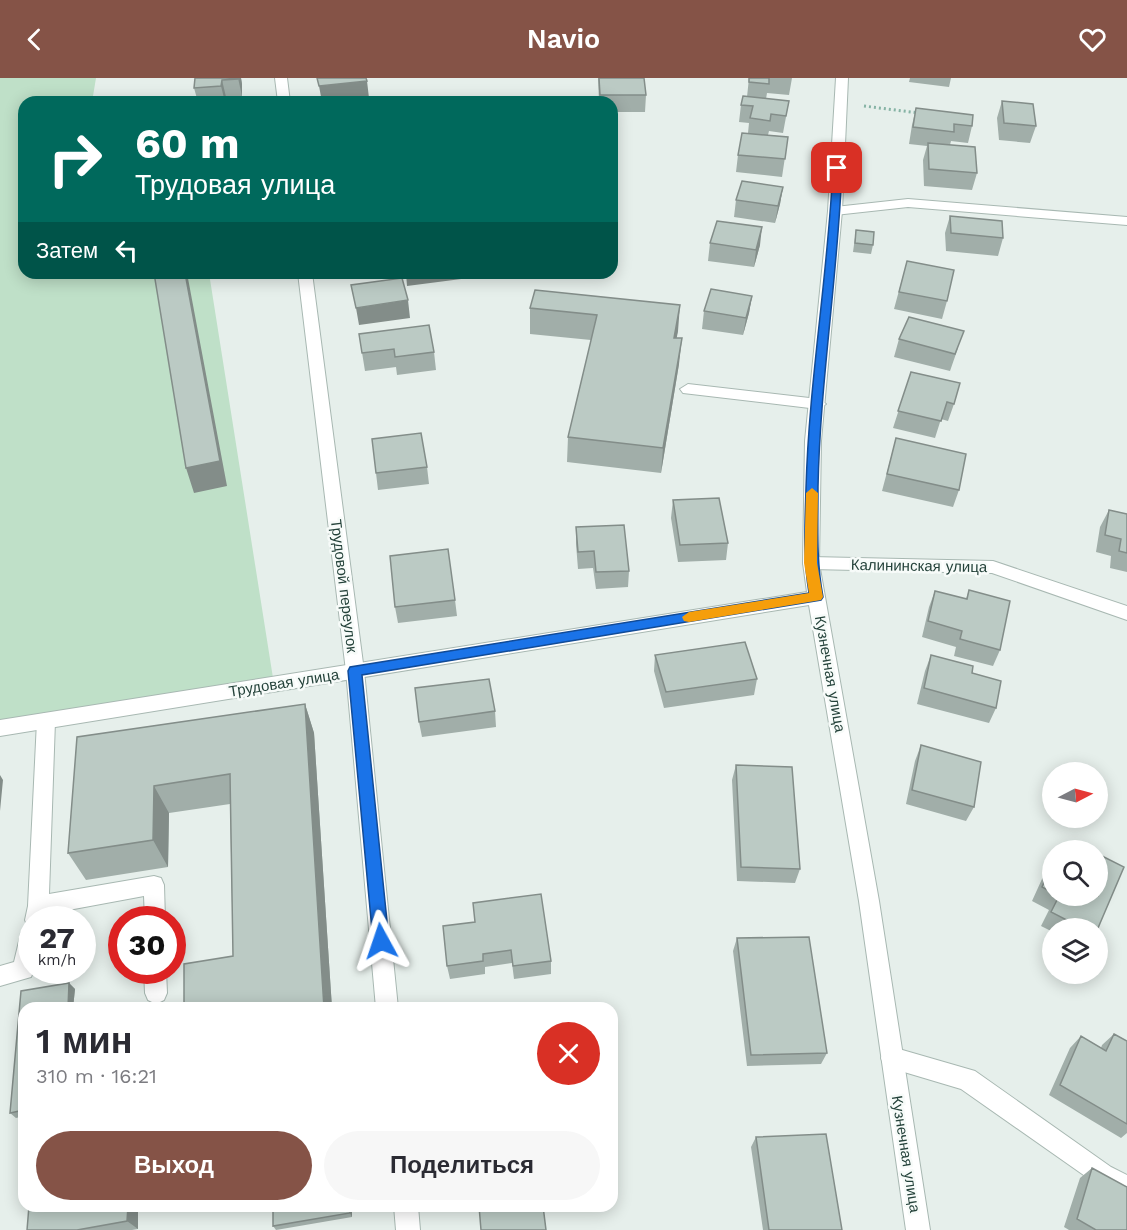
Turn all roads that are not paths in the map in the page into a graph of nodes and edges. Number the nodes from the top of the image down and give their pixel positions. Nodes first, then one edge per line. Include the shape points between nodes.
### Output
1 (281, 78) edge
2 (842, 78) edge
3 (283, 96) edge
4 (836, 211) junction
5 (1127, 221) edge
6 (306, 279) edge
7 (688, 389) dead end
8 (818, 404) junction
9 (811, 563) junction
10 (816, 597) junction
11 (1127, 613) edge
12 (355, 671) junction
13 (46, 721) junction
14 (0, 728) edge
15 (36, 906) edge
16 (66, 906) edge
17 (154, 906) edge
18 (18, 971) edge
19 (0, 976) edge
20 (0, 982) edge
21 (156, 984) edge
22 (156, 993) dead end
23 (386, 1002) edge
24 (892, 1058) junction
25 (1127, 1188) edge
26 (406, 1212) edge
27 (408, 1230) edge
28 (918, 1230) edge

1 - 3 street
2 - 4 street, Кузнечная улица
4 - 5 street via 908,203
4 - 8 street, Кузнечная улица
6 - 12 street, Трудовой переулок
7 - 8 street
8 - 9 street, Кузнечная улица via 813,441
9 - 10 street, Кузнечная улица
9 - 11 street, Калининская улица via 993,567
10 - 12 street, Трудовая улица
10 - 24 street, Кузнечная улица
12 - 13 street, Трудовая улица
12 - 23 street, Трудовой переулок
13 - 14 street, Трудовая улица
13 - 15 street
16 - 17 street via 154,885
18 - 19 street
19 - 20 street
21 - 22 street
24 - 25 street via 967,1079
24 - 28 street, Кузнечная улица
26 - 27 street

